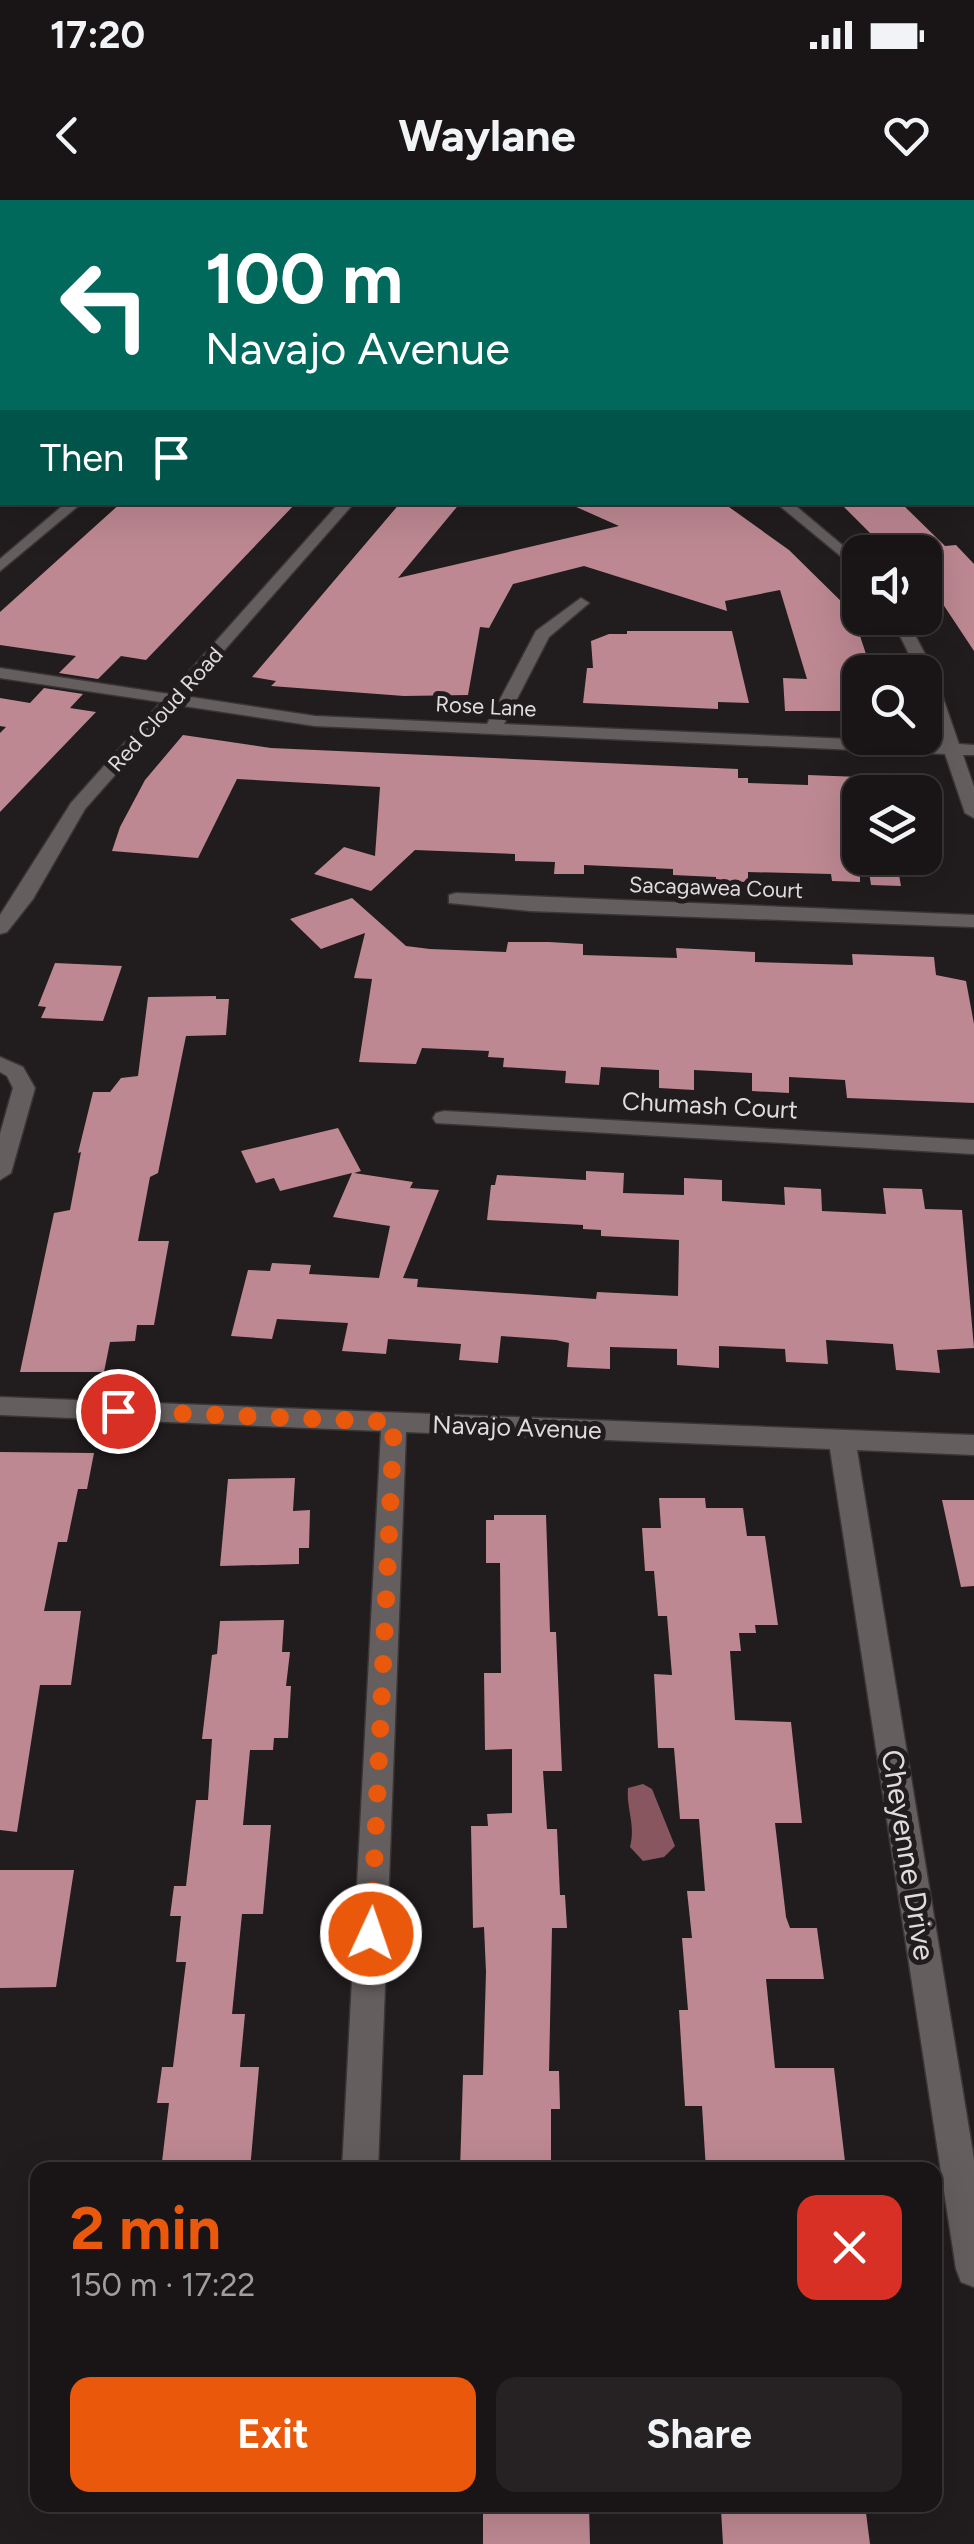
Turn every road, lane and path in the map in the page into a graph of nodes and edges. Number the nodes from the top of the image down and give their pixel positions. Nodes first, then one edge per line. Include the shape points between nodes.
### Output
1 (72, 505) edge
2 (345, 505) edge
3 (786, 505) edge
4 (842, 553) edge
5 (0, 567) edge
6 (582, 604) dead end
7 (908, 635) edge
8 (0, 673) edge
9 (171, 702) junction
10 (493, 729) junction
11 (953, 749) junction
12 (974, 750) edge
13 (974, 813) edge
14 (456, 899) dead end
15 (974, 921) edge
16 (0, 928) edge
17 (0, 1063) edge
18 (444, 1118) dead end
19 (974, 1147) edge
20 (0, 1174) edge
21 (0, 1406) edge
22 (394, 1422) junction
23 (842, 1440) junction
24 (974, 1446) edge
25 (360, 2162) edge
26 (974, 2269) edge

1 - 5 street
2 - 9 street, Red Cloud Road
3 - 4 street
6 - 10 street via 542,634
7 - 11 street
8 - 9 street, Rose Lane
9 - 10 street, Rose Lane via 315,721
9 - 16 street, Red Cloud Road via 76,807
10 - 11 street, Rose Lane
11 - 12 street, Rose Lane
11 - 13 street
14 - 15 street, Sacagawea Court
17 - 20 street via 16,1072 24,1088
18 - 19 street, Chumash Court
21 - 22 street, Navajo Avenue
22 - 23 street, Navajo Avenue
22 - 25 street
23 - 24 street, Navajo Avenue
23 - 26 street, Cheyenne Drive

